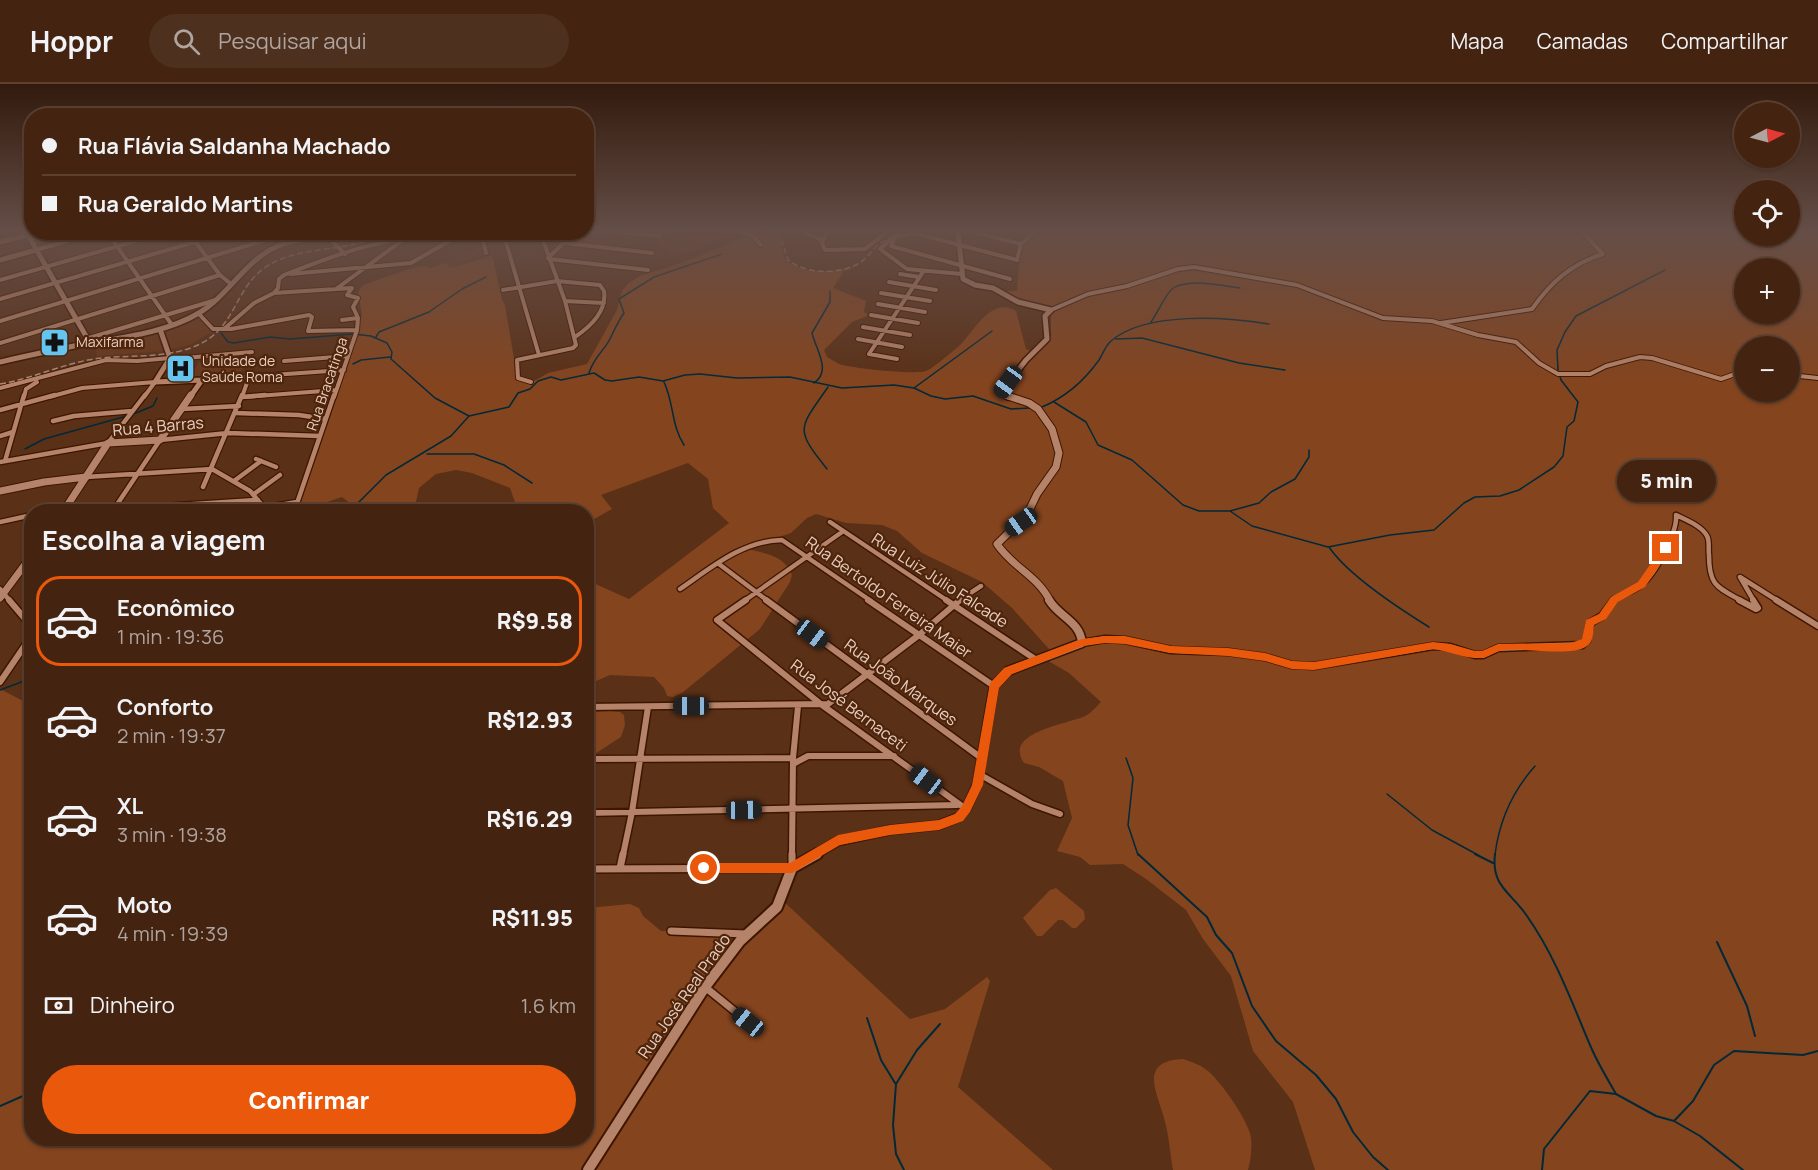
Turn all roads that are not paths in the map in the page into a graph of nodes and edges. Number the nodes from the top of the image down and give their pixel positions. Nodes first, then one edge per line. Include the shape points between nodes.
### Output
1 (60, 283) edge
2 (131, 283) edge
3 (143, 283) edge
4 (195, 283) edge
5 (279, 283) edge
6 (344, 283) edge
7 (518, 283) edge
8 (546, 283) edge
9 (557, 283) edge
10 (574, 283) edge
11 (893, 283) edge
12 (914, 283) edge
13 (971, 283) edge
14 (1137, 283) edge
15 (1284, 283) edge
16 (1553, 283) edge
17 (56, 284) junction
18 (231, 284) edge
19 (912, 286) junction
20 (519, 287) junction
21 (336, 289) junction
22 (503, 290) dead end
23 (936, 290) dead end
24 (881, 292) dead end
25 (274, 293) junction
26 (152, 296) junction
27 (906, 297) junction
28 (0, 299) edge
29 (218, 299) junction
30 (66, 301) junction
31 (565, 301) junction
32 (930, 301) dead end
33 (604, 303) junction
34 (878, 304) dead end
35 (899, 308) junction
36 (1052, 310) junction
37 (925, 312) dead end
38 (198, 313) junction
39 (165, 315) junction
40 (871, 315) dead end
41 (358, 318) junction
42 (78, 319) junction
43 (892, 319) junction
44 (342, 320) dead end
45 (0, 321) edge
46 (918, 323) dead end
47 (1440, 323) junction
48 (172, 325) junction
49 (863, 327) dead end
50 (160, 329) junction
51 (224, 329) junction
52 (357, 330) junction
53 (884, 331) junction
54 (910, 335) dead end
55 (575, 337) junction
56 (858, 339) dead end
57 (89, 340) junction
58 (877, 342) junction
59 (0, 343) edge
60 (902, 347) dead end
61 (573, 348) joint
62 (252, 352) dead end
63 (0, 353) edge
64 (539, 355) junction
65 (348, 356) junction
66 (170, 358) junction
67 (897, 359) dead end
68 (2, 361) edge
69 (284, 361) dead end
70 (167, 365) junction
71 (69, 369) junction
72 (344, 370) junction
73 (1734, 375) edge
74 (1800, 376) edge
75 (249, 377) junction
76 (1818, 378) edge
77 (202, 380) junction
78 (155, 382) junction
79 (531, 382) dead end
80 (0, 388) edge
81 (336, 390) junction
82 (242, 398) junction
83 (20, 405) junction
84 (239, 406) junction
85 (182, 409) junction
86 (0, 410) edge
87 (132, 411) junction
88 (236, 413) junction
89 (326, 419) junction
90 (53, 421) dead end
91 (13, 432) junction
92 (228, 433) junction
93 (0, 436) edge
94 (320, 436) junction
95 (160, 440) junction
96 (108, 443) junction
97 (2, 461) edge
98 (276, 467) dead end
99 (212, 469) junction
100 (138, 472) junction
101 (280, 475) dead end
102 (86, 477) junction
103 (234, 481) junction
104 (203, 487) dead end
105 (0, 491) edge
106 (254, 494) junction
107 (258, 500) junction
108 (297, 502) joint
109 (208, 503) joint
110 (68, 504) edge
111 (118, 504) edge
112 (189, 504) edge
113 (263, 504) edge
114 (285, 504) edge
115 (24, 517) edge
116 (0, 522) edge
117 (830, 522) dead end
118 (842, 532) junction
119 (807, 556) junction
120 (719, 564) junction
121 (24, 565) edge
122 (981, 586) dead end
123 (680, 589) dead end
124 (757, 592) junction
125 (1, 593) edge
126 (953, 604) junction
127 (24, 618) edge
128 (1818, 626) edge
129 (920, 635) junction
130 (1082, 643) junction
131 (24, 646) edge
132 (1035, 659) junction
133 (866, 675) junction
134 (0, 682) edge
135 (994, 686) junction
136 (822, 705) junction
137 (798, 706) junction
138 (648, 707) junction
139 (594, 708) edge
140 (894, 756) junction
141 (641, 757) junction
142 (980, 757) junction
143 (594, 759) edge
144 (793, 761) junction
145 (979, 774) junction
146 (962, 807) junction
147 (792, 809) junction
148 (632, 812) junction
149 (594, 813) edge
150 (1060, 814) dead end
151 (620, 868) junction
152 (792, 868) junction
153 (594, 869) edge
154 (671, 931) dead end
155 (748, 934) junction
156 (705, 987) junction
157 (748, 1022) dead end
158 (588, 1170) edge

1 - 17 street
2 - 30 street
3 - 26 street
4 - 26 street
5 - 25 street
6 - 21 street
7 - 20 street
8 - 20 street
9 - 31 street
10 - 33 street via 600,285 607,297
11 - 19 street
12 - 19 street
13 - 36 street via 993,288 1018,302
14 - 36 street via 1088,294
15 - 47 street via 1383,318
16 - 47 street via 1532,309
17 - 28 street
17 - 30 street
18 - 29 street
19 - 23 street
19 - 27 street
20 - 22 street
20 - 64 street
21 - 25 street
21 - 41 street, Rua Bracatinga via 352,288 347,296 357,297 353,308
24 - 27 street
25 - 51 street via 254,303
26 - 39 street
26 - 42 street
27 - 32 street
27 - 35 street
29 - 38 street
29 - 39 street
30 - 42 street
30 - 45 street
31 - 33 street
31 - 55 street
33 - 55 street
34 - 35 street
35 - 37 street
35 - 43 street
36 - 130 street via 1045,316 1047,339 1001,392 1026,400 1046,419 1060,451 1057,466 1021,522 1001,536 997,544 1002,554 1043,587 1054,607 1077,626
38 - 48 street
38 - 51 street via 210,328
39 - 48 street
39 - 57 street
40 - 43 street
41 - 44 street
41 - 52 street, Rua Bracatinga
42 - 57 street
42 - 59 street
43 - 46 street
43 - 53 street
47 - 73 street via 1516,342 1549,370 1571,376 1590,374 1640,357 1652,357 1714,378 1726,379
48 - 50 street
49 - 53 street
50 - 57 street
50 - 66 street
51 - 52 street via 309,315 312,317 308,331
52 - 65 street, Rua Bracatinga
53 - 54 street
53 - 58 street
55 - 61 street
56 - 58 street
57 - 68 street
58 - 60 street
58 - 67 street via 869,354
61 - 64 street
62 - 70 street via 185,358
63 - 68 street
64 - 79 street via 515,363 518,378
65 - 69 street
65 - 72 street, Rua Bracatinga
66 - 70 street
66 - 71 street via 106,360
70 - 78 street
71 - 80 street
71 - 83 street via 29,386
72 - 75 street
72 - 81 street, Rua Bracatinga
74 - 76 street
75 - 77 street
75 - 82 street
77 - 78 street
77 - 85 street
78 - 83 street via 82,388
78 - 87 street
81 - 82 street
81 - 89 street, Rua Bracatinga
82 - 84 street
83 - 86 street
83 - 91 street
84 - 85 street
84 - 88 street
85 - 95 street
87 - 90 street
87 - 96 street
88 - 89 street
88 - 92 street
89 - 94 street, Rua Bracatinga
91 - 93 street
91 - 97 street
92 - 94 street, Rua 4 Barras
92 - 95 street, Rua 4 Barras
92 - 99 street
94 - 108 street, Rua Bracatinga
95 - 96 street, Rua 4 Barras
95 - 100 street
96 - 97 street, Rua 4 Barras
96 - 102 street
98 - 103 street via 258,460
99 - 100 street
99 - 103 street
99 - 104 street
100 - 102 street
100 - 111 street
101 - 106 street
102 - 105 street
102 - 110 street
103 - 106 street
106 - 107 street
107 - 109 street
107 - 113 street
108 - 114 street
109 - 112 street
115 - 116 street
117 - 118 street, Rua Luiz Júlio Falcade
118 - 119 street
118 - 126 street, Rua Luiz Júlio Falcade
119 - 120 street, Rua Bertoldo Ferreira Maier via 782,540 766,539
119 - 124 street
119 - 129 street, Rua Bertoldo Ferreira Maier
120 - 123 street
120 - 124 street, Rua João Marques
121 - 125 street
122 - 126 street
124 - 133 street, Rua João Marques
124 - 136 street, Rua José Bernaceti via 717,620
125 - 127 street
126 - 129 street
126 - 132 street, Rua Luiz Júlio Falcade
128 - 130 street via 1743,577 1756,609 1717,587 1709,572 1708,537 1676,515 1674,534 1651,573 1642,585 1614,599 1602,616 1590,623 1582,645 1498,648 1483,655 1433,646 1314,666 1228,652 1171,650 1125,640
129 - 133 street
129 - 135 street, Rua Bertoldo Ferreira Maier
130 - 132 street
131 - 134 street
132 - 135 street via 1008,671
133 - 136 street via 832,702
133 - 142 street, Rua João Marques
135 - 142 street
136 - 137 street
136 - 140 street, Rua José Bernaceti
137 - 138 street
137 - 144 street
138 - 139 street
138 - 141 street
140 - 144 street via 808,756
140 - 146 street, Rua José Bernaceti
141 - 143 street
141 - 144 street
141 - 148 street
142 - 145 street
144 - 147 street
145 - 146 street via 977,785
145 - 150 street via 1048,812
146 - 147 street
146 - 152 street via 959,817 939,825 838,841
147 - 148 street
147 - 152 street
148 - 149 street
148 - 151 street
151 - 152 street
151 - 153 street
152 - 155 street, Rua José Real Prado via 777,907
154 - 155 street
155 - 156 street, Rua José Real Prado
156 - 157 street
156 - 158 street, Rua José Real Prado

